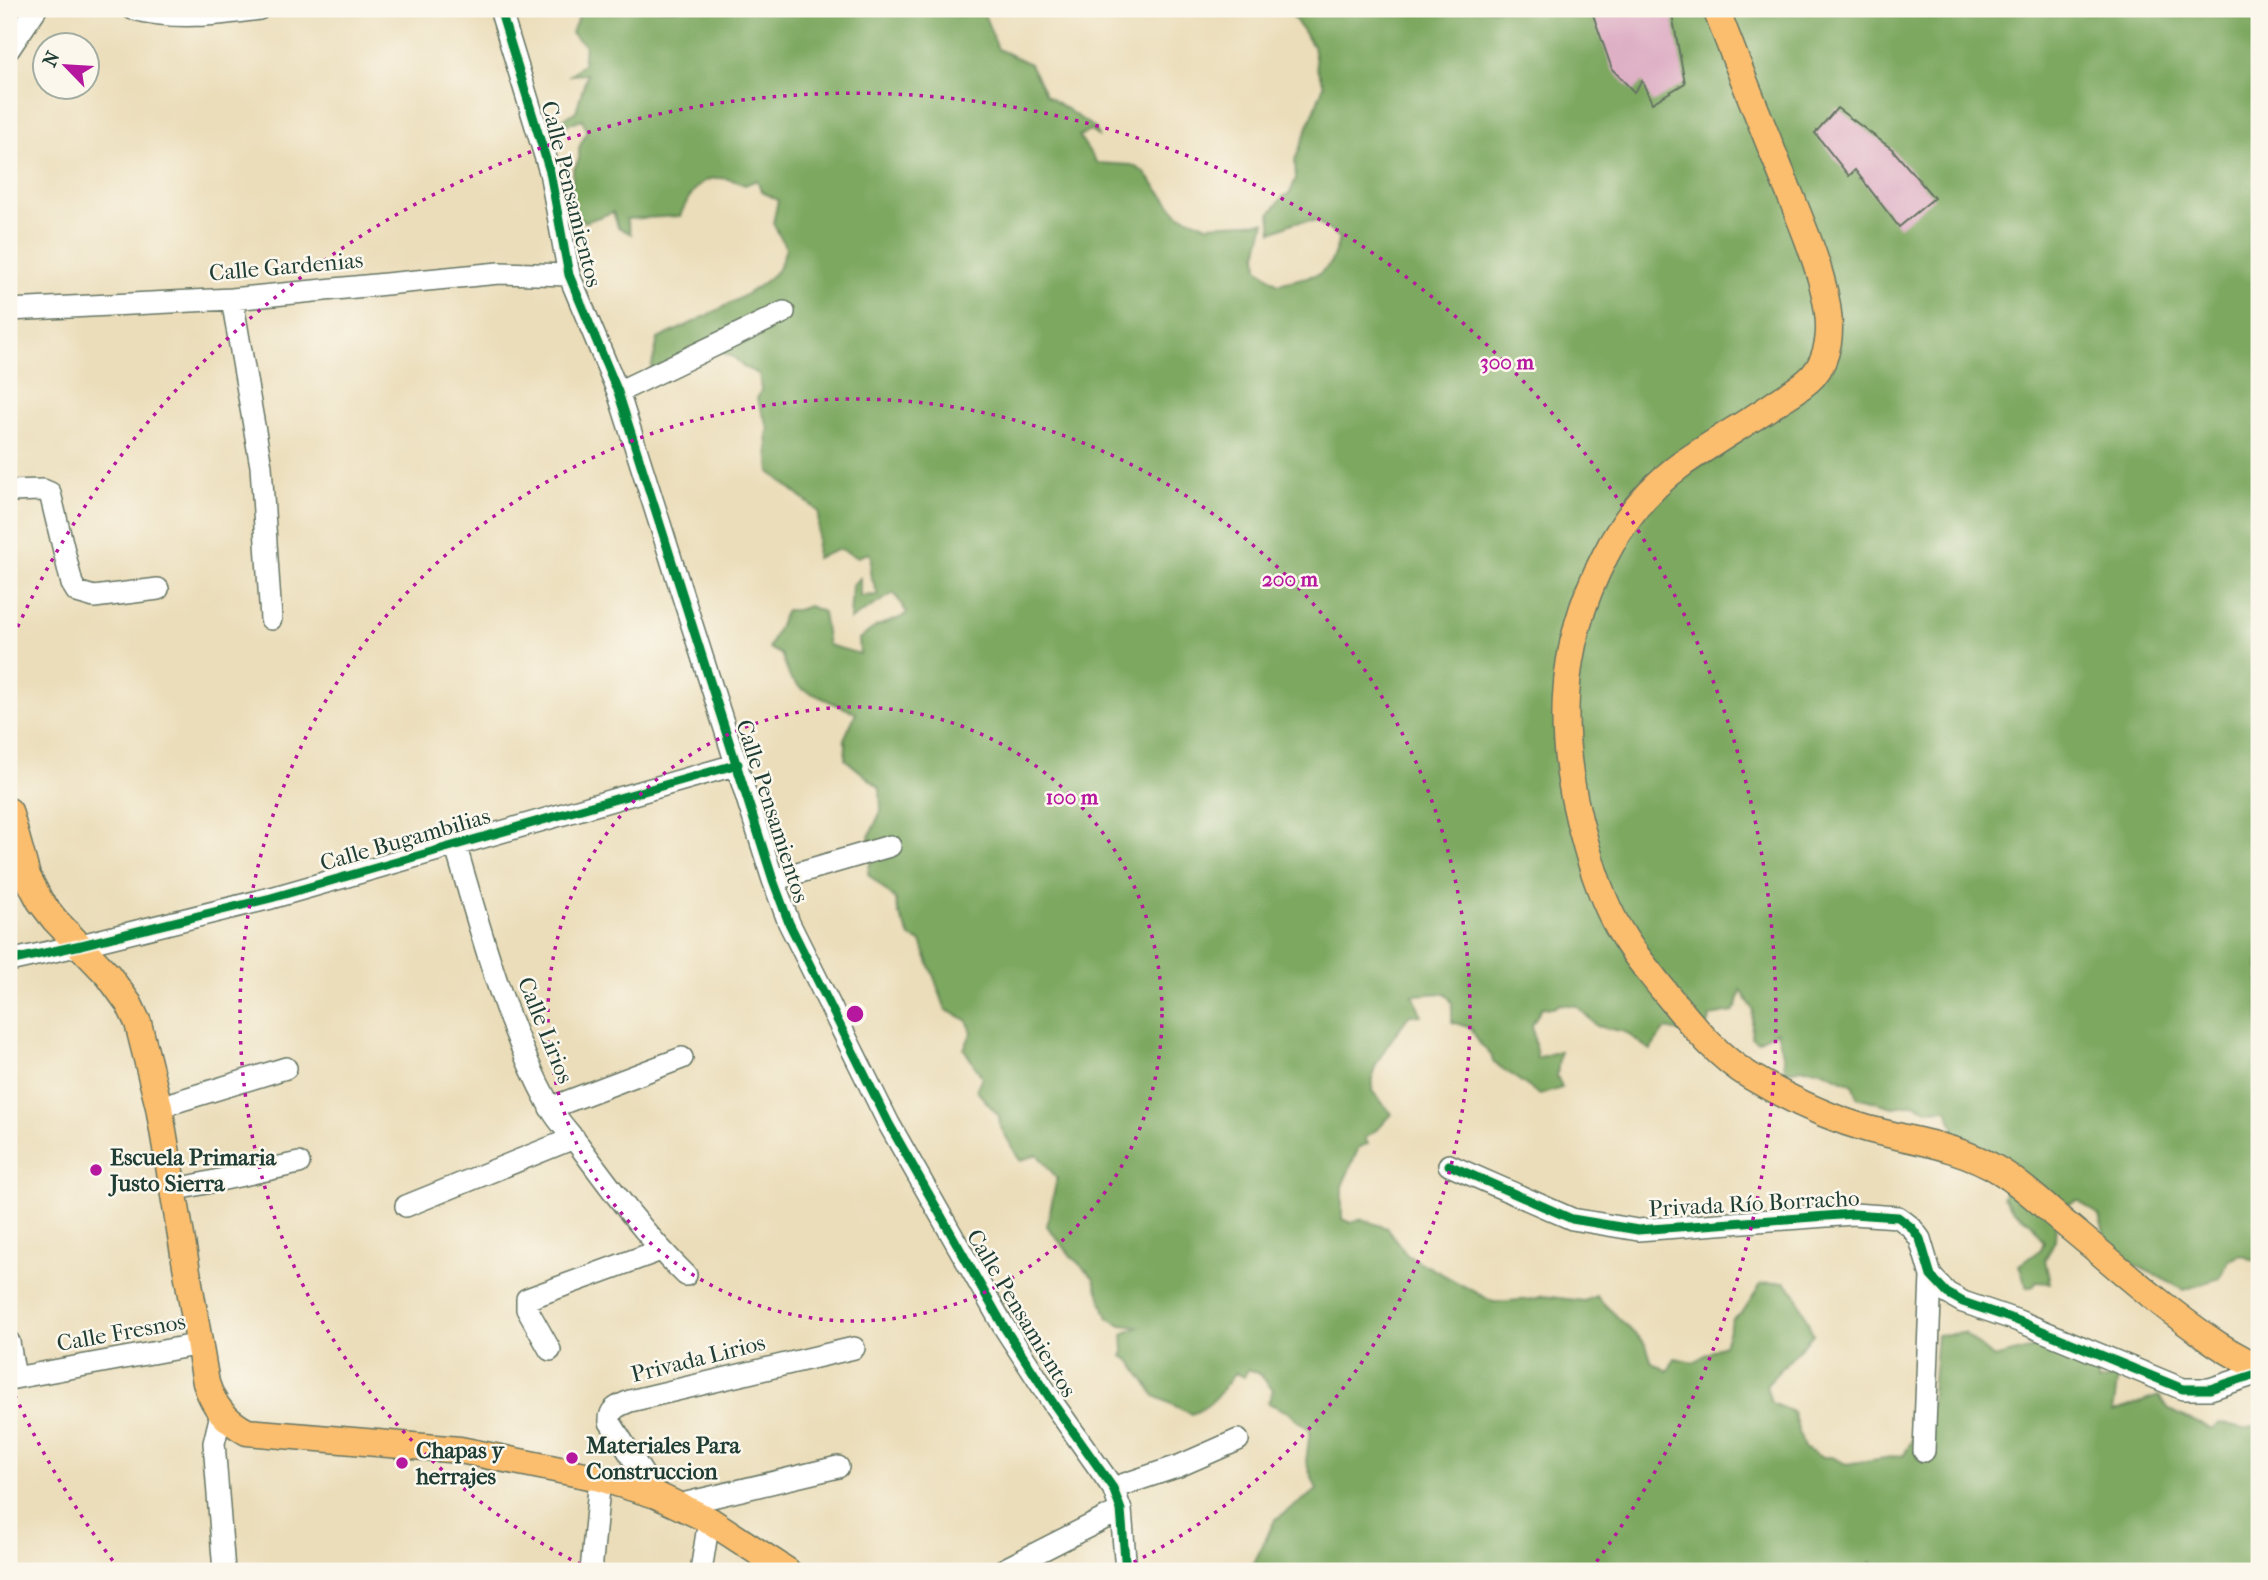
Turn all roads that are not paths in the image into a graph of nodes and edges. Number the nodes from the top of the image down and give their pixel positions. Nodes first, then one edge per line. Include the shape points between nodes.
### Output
1 (36, 9) edge
2 (133, 9) edge
3 (259, 9) edge
4 (500, 9) edge
5 (1716, 9) edge
6 (9, 49) edge
7 (569, 275) junction
8 (232, 299) junction
9 (9, 310) edge
10 (784, 312) dead end
11 (618, 392) junction
12 (9, 491) edge
13 (158, 589) dead end
14 (271, 619) dead end
15 (738, 764) junction
16 (9, 811) edge
17 (456, 845) junction
18 (890, 846) dead end
19 (773, 880) junction
20 (82, 946) junction
21 (9, 961) edge
22 (682, 1058) dead end
23 (286, 1068) dead end
24 (159, 1107) junction
25 (550, 1108) junction
26 (574, 1138) junction
27 (299, 1163) dead end
28 (1449, 1165) dead end
29 (173, 1190) junction
30 (406, 1206) dead end
31 (661, 1250) junction
32 (686, 1275) dead end
33 (1931, 1276) junction
34 (9, 1342) edge
35 (201, 1344) junction
36 (854, 1348) dead end
37 (550, 1350) dead end
38 (2259, 1370) edge
39 (12, 1378) edge
40 (221, 1414) junction
41 (1238, 1440) dead end
42 (1924, 1451) dead end
43 (838, 1467) dead end
44 (600, 1478) junction
45 (1113, 1489) junction
46 (667, 1500) junction
47 (1121, 1510) junction
48 (709, 1520) junction
49 (223, 1571) edge
50 (591, 1571) edge
51 (701, 1571) edge
52 (787, 1571) edge
53 (1000, 1571) edge
54 (1126, 1571) edge

1 - 6 street
2 - 3 street via 191,16
4 - 7 street, Calle Pensamientos via 550,172
5 - 38 main road via 1815,262 1828,310 1827,346 1813,376 1679,466 1642,499 1594,579 1574,633 1565,704 1570,780 1596,880 1624,937 1648,972 1683,1015 1737,1067 1825,1115 1939,1145 2004,1173 2176,1315
7 - 8 street, Calle Gardenias via 499,273
7 - 11 street, Calle Pensamientos
8 - 9 street, Calle Gardenias
8 - 14 street via 261,466
10 - 11 street
11 - 15 street, Calle Pensamientos
12 - 13 street via 50,493 76,592 94,597
15 - 17 street, Calle Bugambilias
15 - 19 street, Calle Pensamientos
16 - 20 main road via 31,885 55,920
17 - 20 street, Calle Bugambilias
17 - 25 street, Calle Lirios via 522,1050
18 - 19 street
19 - 45 street, Calle Pensamientos via 789,923 889,1124 1004,1327
20 - 21 street, Calle Bugambilias
20 - 24 main road via 129,1004
22 - 25 street
23 - 24 street
24 - 29 main road
25 - 26 street, Calle Lirios
26 - 30 street
26 - 31 street, Calle Lirios
27 - 29 street
28 - 33 street, Privada Río Borracho via 1572,1219 1638,1230 1853,1214 1898,1217 1920,1239
29 - 35 main road
31 - 32 street, Calle Lirios
31 - 37 street via 527,1299 527,1309
33 - 38 street via 1963,1302 2183,1389 2210,1389
33 - 42 street
34 - 39 street
35 - 39 street, Calle Fresnos
35 - 40 main road via 206,1383
36 - 46 street, Privada Lirios via 615,1408 610,1422
40 - 44 main road via 247,1432 460,1450
40 - 49 street via 214,1443
41 - 45 street
43 - 46 street
44 - 46 main road
44 - 50 street
45 - 47 street, Calle Pensamientos
46 - 48 main road
47 - 53 street
47 - 54 street, Calle Pensamientos
48 - 51 street
48 - 52 main road

